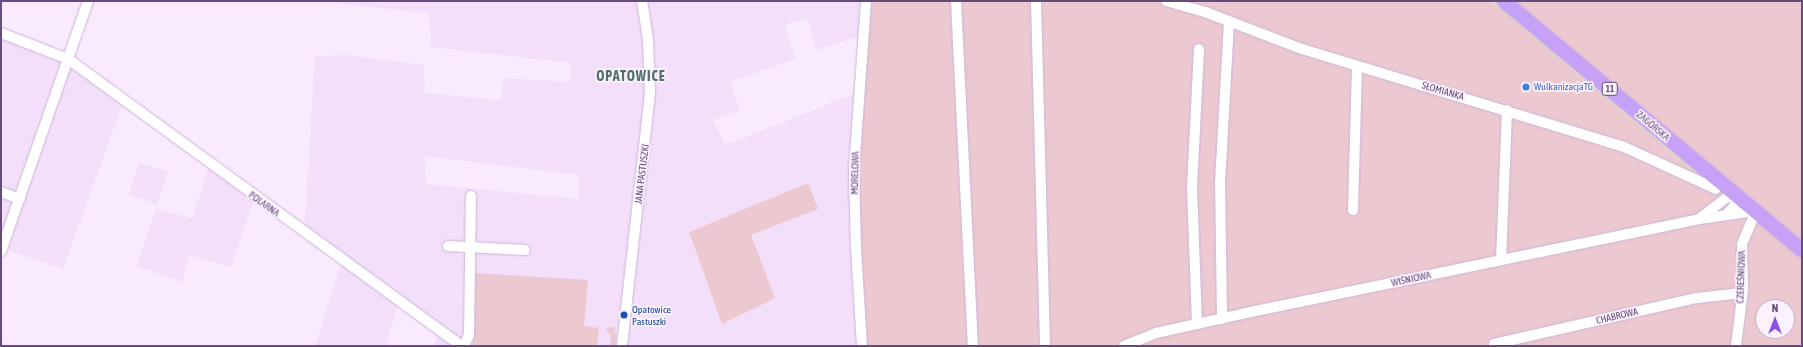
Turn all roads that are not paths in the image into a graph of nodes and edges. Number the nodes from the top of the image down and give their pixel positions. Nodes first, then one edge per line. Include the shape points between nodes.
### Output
1 (88, 1) edge
2 (642, 1) edge
3 (866, 1) edge
4 (956, 1) edge
5 (1036, 1) edge
6 (1166, 1) edge
7 (1504, 1) edge
8 (1229, 21) junction
9 (1, 33) edge
10 (1199, 49) dead end
11 (68, 59) junction
12 (1357, 66) junction
13 (1507, 110) junction
14 (1716, 184) junction
15 (1, 192) edge
16 (1737, 195) junction
17 (471, 196) dead end
18 (20, 199) junction
19 (1713, 207) junction
20 (1353, 210) dead end
21 (1756, 211) junction
22 (1726, 215) junction
23 (1699, 219) junction
24 (448, 246) dead end
25 (471, 248) junction
26 (525, 250) dead end
27 (1802, 250) edge
28 (1, 251) edge
29 (1501, 260) junction
30 (1742, 293) junction
31 (1222, 319) junction
32 (1197, 324) junction
33 (1494, 344) dead end
34 (463, 346) edge
35 (622, 346) edge
36 (862, 346) edge
37 (973, 346) edge
38 (1045, 346) edge
39 (1124, 346) edge
40 (1736, 346) edge

1 - 11 street
2 - 35 street, JANA PASTUSZKI via 648,39 650,93
3 - 36 street, MORELOWA via 854,170
4 - 37 street
5 - 38 street
6 - 8 street, SŁOMIANKA
7 - 14 highway, ZAGÓRSKA / 11
8 - 12 street, SŁOMIANKA
8 - 31 street via 1220,183
9 - 11 street, POLARNA
10 - 32 street via 1192,187
11 - 18 street
11 - 34 street, POLARNA
12 - 13 street, SŁOMIANKA
12 - 20 street
13 - 14 street, SŁOMIANKA via 1624,147
13 - 29 street
14 - 16 highway, ZAGÓRSKA / 11
14 - 19 street
15 - 18 street
16 - 19 street, WIŚNIOWA via 1726,198
16 - 21 highway, ZAGÓRSKA / 11
16 - 22 street via 1735,205
17 - 25 street
18 - 28 street
19 - 23 street, WIŚNIOWA
21 - 22 street, WIŚNIOWA
21 - 27 highway, ZAGÓRSKA / 11
21 - 30 street, CZEREŚNIOWA via 1742,244
22 - 23 street, WIŚNIOWA
23 - 29 street, WIŚNIOWA
24 - 25 street
25 - 26 street
25 - 34 street via 469,335
29 - 31 street, WIŚNIOWA
30 - 33 street, CHABROWA via 1697,298
30 - 40 street, CZEREŚNIOWA
31 - 32 street, WIŚNIOWA
32 - 39 street, WIŚNIOWA via 1156,333

